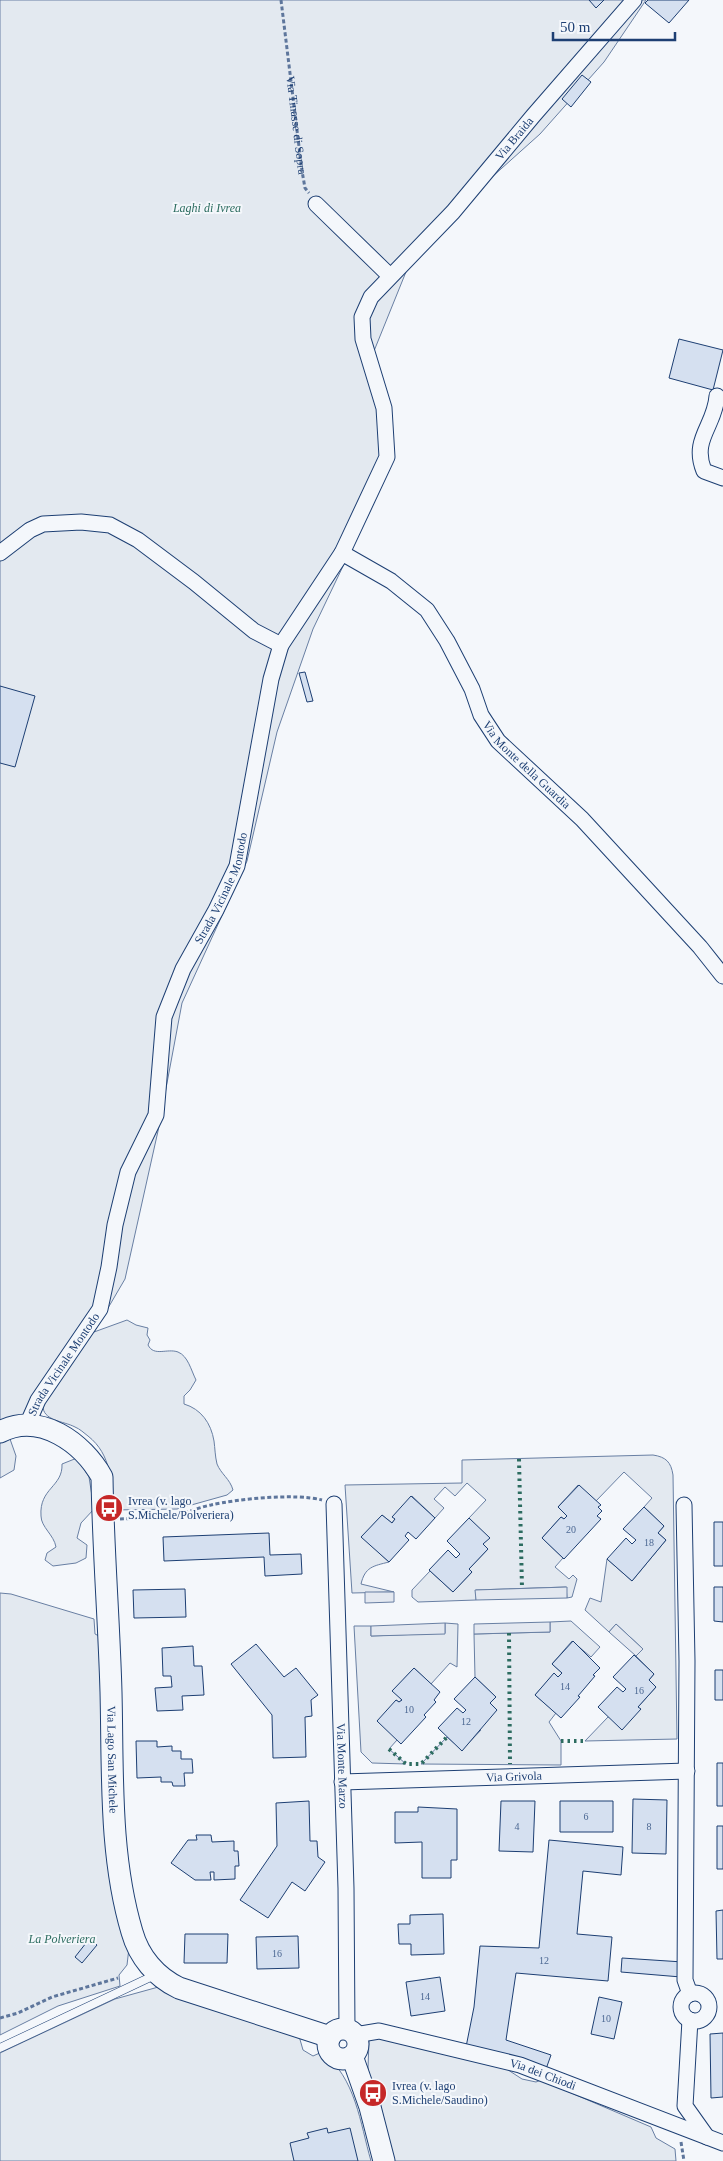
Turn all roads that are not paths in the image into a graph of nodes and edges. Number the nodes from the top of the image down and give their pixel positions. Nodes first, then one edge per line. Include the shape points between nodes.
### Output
1 (634, 0) edge
2 (316, 204) road end
3 (390, 276) junction
4 (717, 396) dead end
5 (723, 478) edge
6 (0, 553) edge
7 (342, 553) junction
8 (281, 646) junction
9 (723, 976) edge
10 (27, 1425) junction
11 (0, 1432) edge
12 (334, 1504) road end
13 (684, 1505) dead end
14 (687, 1770) junction
15 (342, 1782) junction
16 (157, 1974) junction
17 (690, 1994) junction
18 (690, 2020) junction
19 (344, 2034) junction
20 (0, 2048) edge
21 (707, 2138) junction
22 (723, 2143) edge
23 (384, 2161) edge

1 - 3 street, Via Braida via 453,212
2 - 3 street
3 - 7 street, Via Braida via 371,296 362,317 363,339 384,408 387,457
4 - 5 street via 716,410 703,434 698,459 704,471
6 - 8 street via 43,524 82,522 110,525 138,540 254,631
7 - 8 street, Strada Vicinale Montodo
7 - 9 street, Via Monte della Guardia via 391,581 427,610 472,689 481,715 498,740 582,819
8 - 10 street, Strada Vicinale Montodo via 237,866 183,969 164,1017 156,1114 128,1172 100,1309 38,1400
10 - 11 main road, Via Lago San Michele
10 - 16 main road, Via Lago San Michele via 63,1435 94,1462 102,1477 115,1831 132,1933 144,1958
12 - 15 street, Via Monte Marzo
13 - 14 street
14 - 15 street, Via Grivola
14 - 17 street via 685,1980
15 - 19 street, Via Monte Marzo
16 - 19 main road, Via Lago San Michele via 179,1988
16 - 20 lane
17 - 18 street via 681,2004 681,2011
17 - 18 street via 704,1998 708,2007 700,2020
18 - 21 street via 685,2106
19 - 21 street, Via dei Chiodi via 379,2031 520,2065
19 - 23 main road via 328,2047 333,2056 342,2059 352,2056 370,2106
21 - 22 street, Via dei Chiodi

